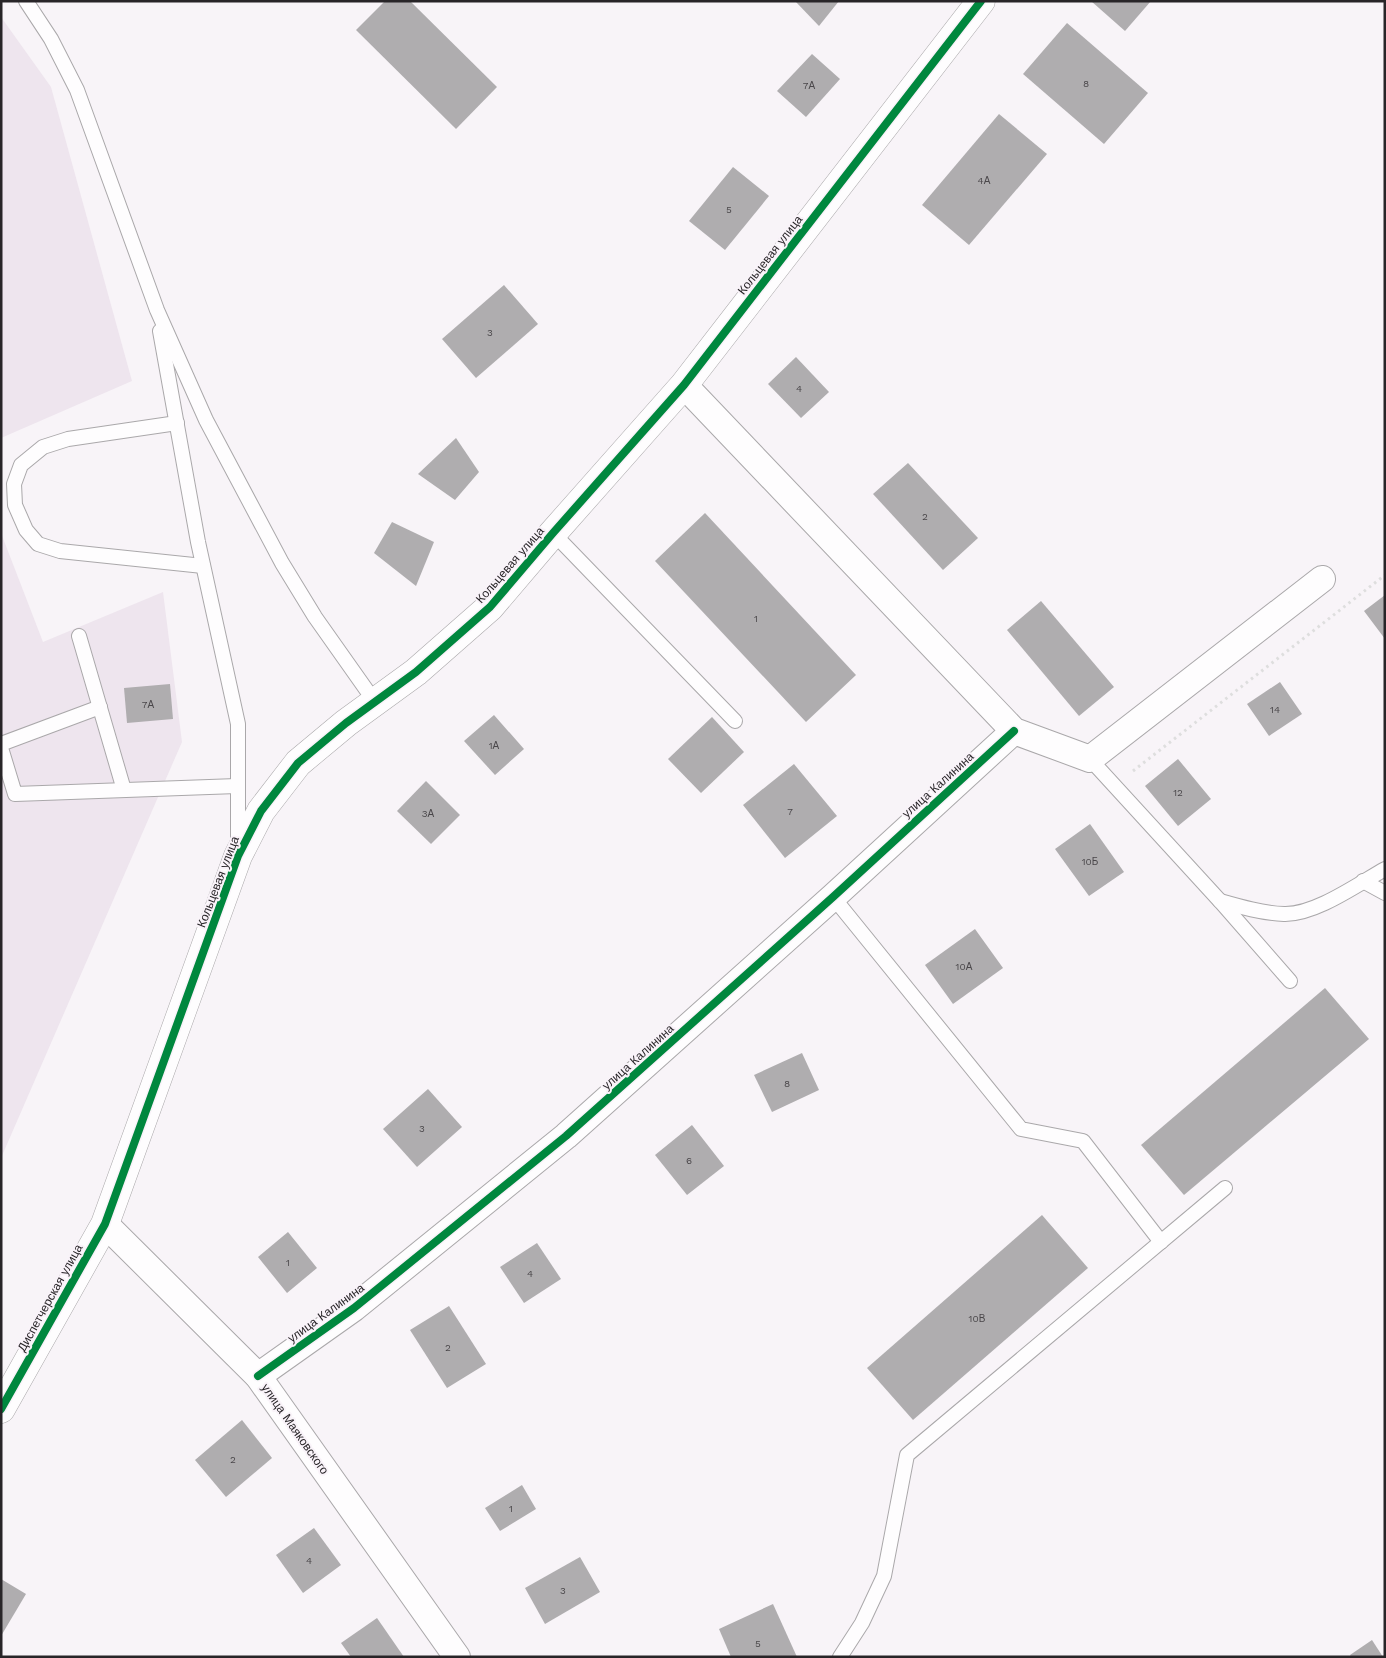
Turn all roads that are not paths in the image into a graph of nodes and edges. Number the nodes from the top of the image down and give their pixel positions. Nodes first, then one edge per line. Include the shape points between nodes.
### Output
1 (26, 1) edge
2 (981, 1) edge
3 (157, 310) junction
4 (684, 385) junction
5 (177, 423) junction
6 (553, 533) junction
7 (203, 566) junction
8 (1322, 579) dead end
9 (79, 636) dead end
10 (375, 702) junction
11 (100, 706) junction
12 (735, 721) dead end
13 (1014, 731) junction
14 (1, 746) edge
15 (1090, 759) junction
16 (238, 786) junction
17 (124, 790) junction
18 (238, 856) junction
19 (1385, 868) edge
20 (1363, 881) junction
21 (1385, 893) edge
22 (833, 897) junction
23 (1220, 901) junction
24 (1290, 982) dead end
25 (1225, 1188) dead end
26 (105, 1224) junction
27 (1161, 1242) junction
28 (258, 1376) junction
29 (1, 1409) edge
30 (457, 1657) edge
31 (840, 1657) edge

1 - 3 lane via 51,38 76,90
2 - 4 street, Кольцевая улица
3 - 5 lane
3 - 10 lane via 206,420 282,563 315,617
4 - 6 street, Кольцевая улица
4 - 13 street
5 - 7 lane
5 - 7 lane via 68,439 43,447 21,465 14,484 15,505 26,530 38,544 60,551
6 - 10 street, Кольцевая улица via 490,607 416,672
6 - 12 lane
7 - 16 lane via 238,724
8 - 15 street
9 - 11 lane
10 - 18 street, Кольцевая улица via 298,763 261,811
11 - 14 lane
11 - 17 lane
13 - 15 street
13 - 22 street, улица Калинина
14 - 17 lane via 16,794
15 - 23 lane
16 - 17 lane
16 - 18 lane
18 - 26 street, Кольцевая улица
19 - 20 lane
20 - 21 lane
20 - 23 lane via 1316,908 1286,914 1250,910
22 - 27 lane via 1021,1129 1083,1141
22 - 28 street, улица Калинина via 566,1136 354,1308
23 - 24 lane
25 - 27 lane
26 - 28 street, улица Маяковского
26 - 29 street, Диспетчерская улица
27 - 31 lane via 907,1455 884,1576 862,1623
28 - 30 street, улица Маяковского

